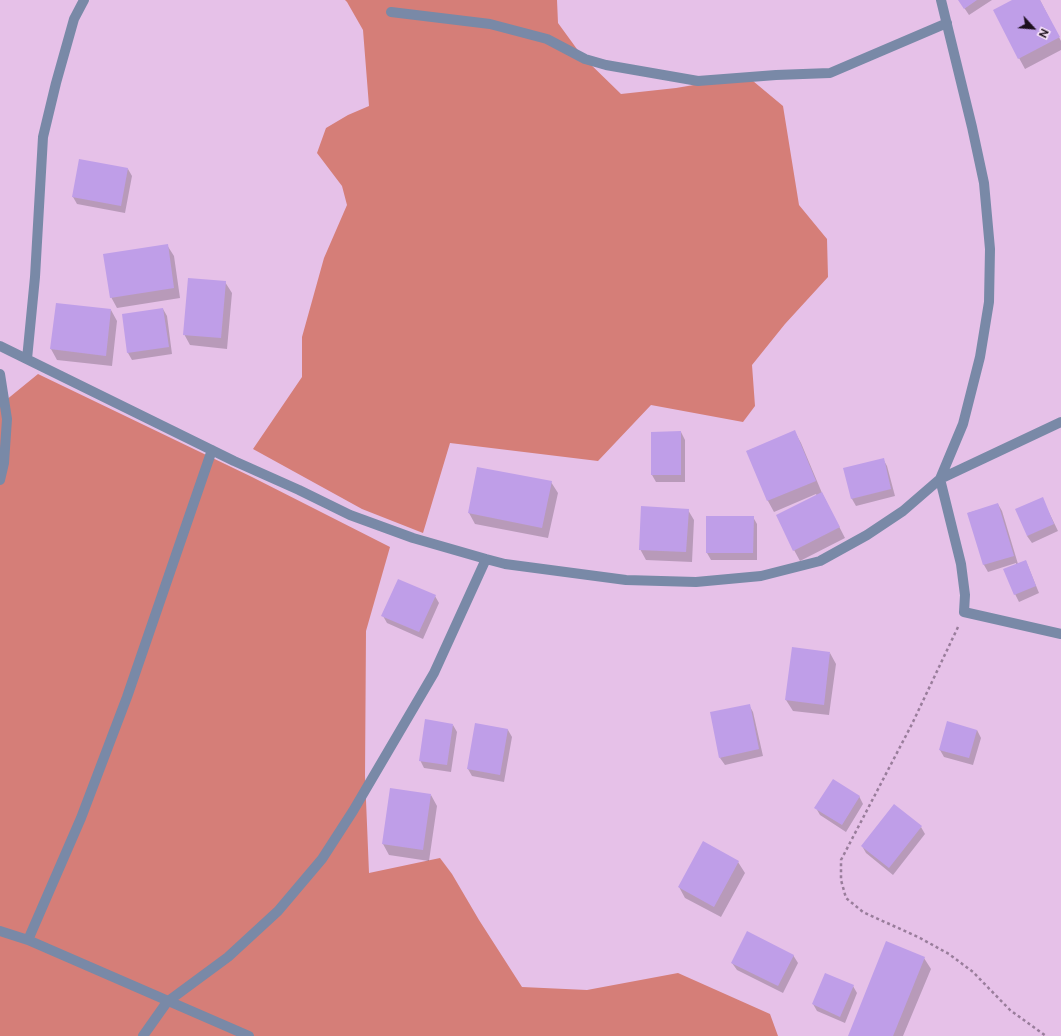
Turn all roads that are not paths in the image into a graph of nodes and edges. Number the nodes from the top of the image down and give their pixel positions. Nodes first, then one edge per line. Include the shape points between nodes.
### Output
1 (84, 0) edge
2 (941, 0) edge
3 (391, 12) dead end
4 (947, 23) junction
5 (0, 346) edge
6 (27, 359) junction
7 (0, 374) edge
8 (1061, 422) edge
9 (212, 450) junction
10 (0, 480) edge
11 (940, 480) junction
12 (486, 559) junction
13 (1061, 634) edge
14 (0, 931) edge
15 (28, 940) junction
16 (167, 1002) junction
17 (143, 1036) edge
18 (249, 1036) edge

1 - 6 street via 74,19 43,137 35,277
2 - 4 street
3 - 4 street via 490,24 547,39 585,59 606,65 698,81 830,73
4 - 11 street via 984,183 990,249 989,302 980,357 964,424
5 - 6 street
6 - 9 street
7 - 10 street via 7,419 4,463
8 - 11 street
9 - 12 street via 350,515 413,538
9 - 15 street via 124,704 81,818
11 - 12 street via 902,512 820,561 761,576 696,582 626,580 505,564
11 - 13 street via 961,564 965,595 964,612
12 - 16 street via 434,673 322,859 278,911 228,957
14 - 15 street
15 - 16 street
16 - 17 street
16 - 18 street

